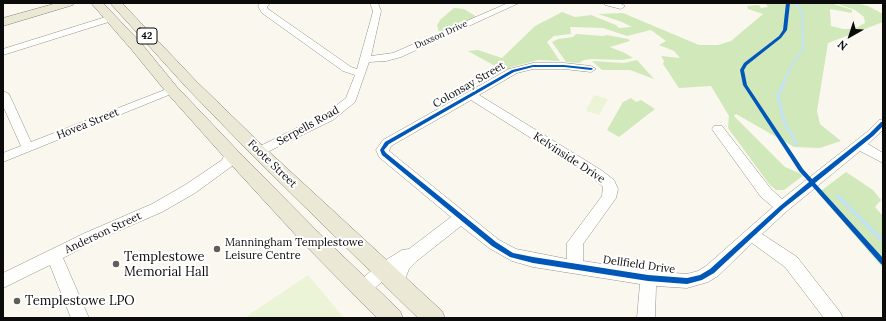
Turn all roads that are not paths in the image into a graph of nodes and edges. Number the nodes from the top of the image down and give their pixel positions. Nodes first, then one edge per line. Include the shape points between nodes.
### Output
1 (69, 3) edge
2 (77, 3) edge
3 (266, 3) edge
4 (374, 3) edge
5 (515, 3) edge
6 (608, 3) edge
7 (42, 4) edge
8 (621, 6) dead end
9 (107, 8) edge
10 (3, 16) edge
11 (3, 22) edge
12 (3, 52) edge
13 (366, 60) junction
14 (591, 70) dead end
15 (361, 74) junction
16 (191, 84) junction
17 (172, 90) junction
18 (3, 94) edge
19 (471, 95) junction
20 (883, 123) edge
21 (718, 128) dead end
22 (387, 143) joint
23 (859, 145) junction
24 (28, 148) junction
25 (259, 152) junction
26 (3, 158) edge
27 (236, 159) junction
28 (883, 159) edge
29 (291, 183) junction
30 (270, 196) junction
31 (782, 207) junction
32 (461, 218) junction
33 (752, 235) junction
34 (54, 255) junction
35 (575, 265) junction
36 (390, 276) junction
37 (648, 278) junction
38 (3, 281) edge
39 (362, 289) junction
40 (80, 318) edge
41 (392, 318) edge
42 (434, 318) edge
43 (646, 318) edge
44 (834, 318) edge

1 - 11 main road
2 - 9 main road
3 - 15 street via 262,6 265,10 347,69
4 - 13 street, Serpells Road via 376,19
5 - 13 street, Duxson Drive via 397,55
6 - 8 street
7 - 10 main road
9 - 12 street
9 - 16 main road, Foote Street / 42
9 - 17 main road, Foote Street / 42
13 - 15 street, Serpells Road
14 - 19 street, Colonsay Street via 548,66 522,68
15 - 25 street, Serpells Road via 351,100 339,110
16 - 17 main road
16 - 25 main road, Foote Street / 42
17 - 24 street, Hovea Street
17 - 27 main road, Foote Street / 42
18 - 24 street
19 - 22 street, Colonsay Street
19 - 35 street, Kelvinside Drive via 596,173 608,184 611,190 609,198 575,242
20 - 23 street, Dellfield Drive
21 - 31 street via 766,193
22 - 32 street, Dellfield Drive via 382,150 386,157
23 - 28 street
23 - 31 street, Dellfield Drive
24 - 26 street, Hovea Street
25 - 27 main road
25 - 29 main road, Foote Street / 42
27 - 30 main road, Foote Street / 42
27 - 34 street, Anderson Street via 157,208
29 - 30 main road
29 - 36 main road, Foote Street / 42
30 - 39 main road, Foote Street / 42
31 - 33 street, Dellfield Drive
32 - 35 street, Dellfield Drive via 512,255
32 - 36 street via 412,255 403,257
33 - 37 street, Dellfield Drive via 702,277 687,281
33 - 44 street via 791,262
34 - 38 street, Anderson Street
34 - 40 street
35 - 37 street, Dellfield Drive
36 - 39 street
36 - 42 main road, Foote Street / 42
37 - 43 street
39 - 41 main road, Foote Street / 42

